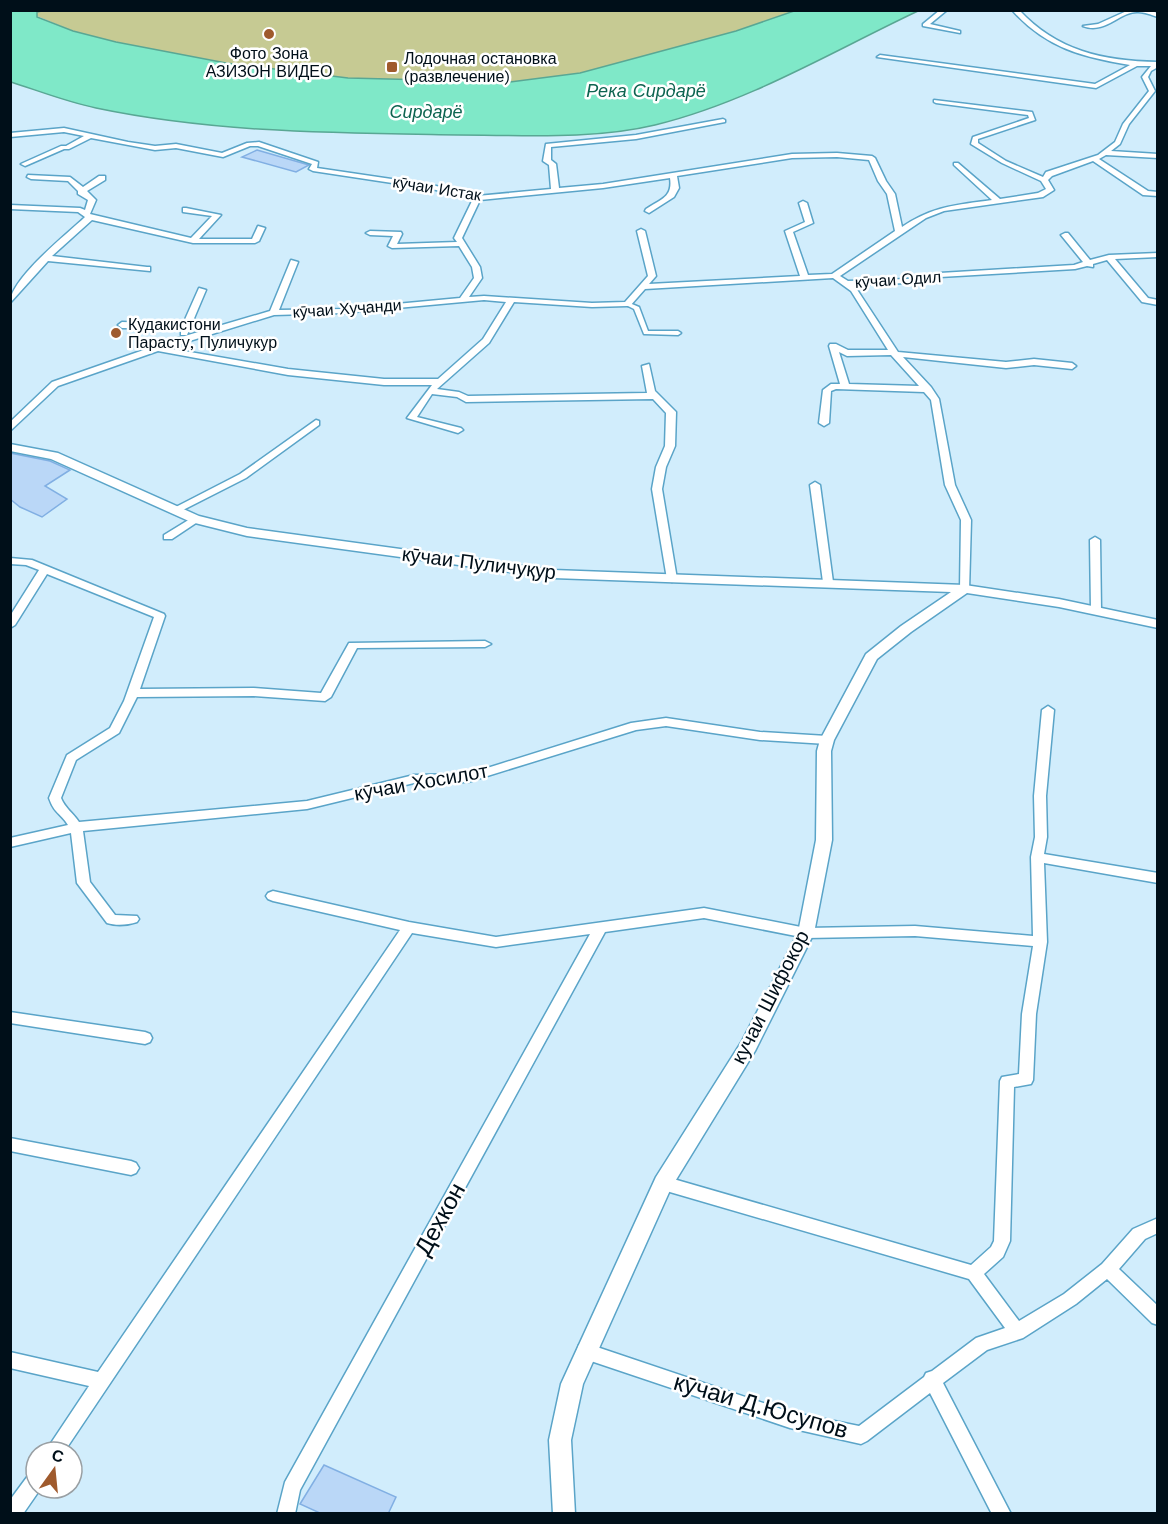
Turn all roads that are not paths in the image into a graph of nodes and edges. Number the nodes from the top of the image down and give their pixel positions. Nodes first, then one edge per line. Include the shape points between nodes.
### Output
1 (944, 10) edge
2 (1015, 10) edge
3 (1136, 10) edge
4 (1158, 15) edge
5 (1086, 26) dead end
6 (958, 32) dead end
7 (880, 57) dead end
8 (1136, 64) junction
9 (1157, 64) edge
10 (1149, 85) junction
11 (1158, 86) edge
12 (936, 101) dead end
13 (723, 120) dead end
14 (10, 135) edge
15 (92, 135) junction
16 (1104, 153) junction
17 (1158, 156) edge
18 (1093, 158) junction
19 (25, 164) dead end
20 (956, 164) dead end
21 (673, 176) junction
22 (31, 177) dead end
23 (102, 178) dead end
24 (1044, 180) junction
25 (555, 189) junction
26 (81, 192) junction
27 (1158, 194) edge
28 (477, 198) junction
29 (998, 201) junction
30 (803, 203) dead end
31 (10, 207) edge
32 (186, 210) dead end
33 (649, 211) dead end
34 (89, 215) junction
35 (261, 228) dead end
36 (641, 231) dead end
37 (899, 231) junction
38 (370, 233) dead end
39 (1065, 235) dead end
40 (193, 241) junction
41 (461, 244) junction
42 (1158, 255) edge
43 (1109, 257) junction
44 (46, 258) junction
45 (294, 262) dead end
46 (1090, 265) junction
47 (147, 269) dead end
48 (834, 276) junction
49 (805, 278) junction
50 (846, 283) junction
51 (642, 287) junction
52 (202, 291) dead end
53 (464, 300) junction
54 (512, 300) junction
55 (10, 301) edge
56 (1158, 303) edge
57 (627, 304) junction
58 (274, 313) junction
59 (122, 325) dead end
60 (187, 327) junction
61 (678, 333) dead end
62 (181, 340) junction
63 (161, 349) junction
64 (895, 353) junction
65 (646, 366) dead end
66 (1072, 366) dead end
67 (440, 381) junction
68 (845, 386) junction
69 (928, 389) junction
70 (430, 391) junction
71 (653, 396) junction
72 (316, 423) dead end
73 (824, 423) dead end
74 (10, 428) edge
75 (458, 430) dead end
76 (10, 447) edge
77 (815, 484) dead end
78 (175, 510) junction
79 (195, 519) junction
80 (168, 537) dead end
81 (1095, 540) dead end
82 (10, 561) edge
83 (45, 569) junction
84 (672, 579) junction
85 (828, 582) junction
86 (965, 589) junction
87 (1096, 611) junction
88 (1158, 624) edge
89 (10, 625) edge
90 (484, 644) dead end
91 (133, 693) junction
92 (1048, 710) dead end
93 (827, 740) junction
94 (76, 827) junction
95 (10, 843) edge
96 (1037, 857) junction
97 (1158, 878) edge
98 (273, 896) dead end
99 (132, 919) dead end
100 (409, 927) junction
101 (601, 927) junction
102 (806, 933) junction
103 (1040, 942) junction
104 (10, 1017) edge
105 (145, 1038) dead end
106 (10, 1144) edge
107 (131, 1168) dead end
108 (663, 1183) junction
109 (1158, 1225) edge
110 (1108, 1269) junction
111 (974, 1273) junction
112 (1158, 1318) edge
113 (1017, 1332) junction
114 (585, 1351) junction
115 (10, 1360) edge
116 (932, 1379) junction
117 (103, 1381) junction
118 (62, 1440) edge
119 (24, 1496) edge
120 (12, 1514) edge
121 (286, 1514) edge
122 (564, 1514) edge
123 (1002, 1514) edge

1 - 6 street via 926,25
2 - 8 street via 1028,24 1076,54
3 - 4 street
3 - 5 street via 1099,26
7 - 8 street via 1095,86
8 - 9 street
9 - 10 street via 1145,77
10 - 11 street
10 - 16 street via 1152,91 1126,124 1118,143
12 - 24 street via 1030,113 1033,119 975,138 975,144
13 - 25 street via 667,135 654,133 593,143 548,145
14 - 15 street, кӯчаи Истак via 63,130
15 - 19 street
15 - 28 street, кӯчаи Истак via 155,148 176,146 223,154 260,144 316,164 313,169
16 - 17 street
16 - 18 street
18 - 24 street via 1049,174
18 - 27 street via 1146,194
20 - 29 street
21 - 25 street, кӯчаи Истак
21 - 33 street via 675,188
21 - 37 street, кӯчаи Истак via 792,156 872,158 891,194
22 - 26 street via 70,179
23 - 26 street
24 - 29 street, кӯчаи Одил via 1050,190 1040,195
25 - 28 street, кӯчаи Истак
26 - 34 street via 92,200
28 - 41 street via 458,238
29 - 37 street, кӯчаи Одил via 943,209
30 - 49 street via 809,223 789,231
31 - 34 street via 80,210
32 - 40 street via 217,214
34 - 40 street
34 - 44 street
35 - 40 street via 255,241
36 - 51 street via 652,276
37 - 48 street, кӯчаи Одил
38 - 41 street via 398,234 392,246
39 - 46 street
41 - 53 street via 476,267 478,279
42 - 43 street, кӯчаи Одил
43 - 46 street, кӯчаи Одил
43 - 56 street via 1145,300
44 - 47 street
44 - 55 street
45 - 58 street
46 - 50 street, кӯчаи Одил
48 - 49 street
48 - 50 street, кӯчаи Одил
49 - 51 street
50 - 64 street via 854,289
51 - 57 street
52 - 60 street
53 - 54 street, кӯчаи Хуҷанди
53 - 58 street, кӯчаи Хуҷанди
54 - 57 street, кӯчаи Хуҷанди
54 - 67 street via 486,341
57 - 61 street via 637,308 646,333
58 - 62 street, кӯчаи Хуҷанди
59 - 60 street
60 - 62 street
62 - 63 street, кӯчаи Хуҷанди
63 - 67 street via 288,372 384,382
63 - 74 street, кӯчаи Хуҷанди via 55,384
64 - 66 street via 1006,365 1034,362
64 - 68 street via 847,353 832,346
64 - 69 street
65 - 71 street
67 - 70 street
68 - 69 street
68 - 73 street via 827,390
69 - 86 street via 935,399 950,485 966,520
70 - 71 street via 466,399
70 - 75 street via 412,418
71 - 84 street via 671,412 670,446 657,489
72 - 78 street via 243,476
76 - 78 street, кӯчаи Пуличуқур via 54,456
77 - 85 street
78 - 79 street, кӯчаи Пуличуқур
79 - 80 street
79 - 84 street, кӯчаи Пуличуқур via 247,532 488,566
81 - 87 street
82 - 83 street via 28,562
83 - 89 street
83 - 91 street via 160,616
84 - 85 street, кӯчаи Пуличуқур
85 - 86 street, кӯчаи Пуличуқур
86 - 87 street, кӯчаи Пуличуқур
86 - 93 street, кучаи Шифокор via 871,657
87 - 88 street, кӯчаи Пуличуқур
90 - 91 street via 353,645 325,697 254,692
91 - 94 street via 115,730 71,758 55,798 59,809
92 - 96 street
93 - 94 street, кӯчаи Хосилот via 666,722 635,726 468,778 414,779 307,805
93 - 102 street, кучаи Шифокор via 824,840
94 - 95 street, кӯчаи Хосилот
94 - 99 street via 84,883 112,920
96 - 97 street
96 - 103 street
98 - 100 street
100 - 101 street via 496,942
100 - 117 street
101 - 102 street via 704,913
101 - 121 street, Дехкон via 291,1488
102 - 103 street via 915,931
102 - 108 street, кучаи Шифокор via 749,1046
103 - 111 street via 1029,1014 1026,1080 1007,1081 1002,1241 997,1252
104 - 105 street
106 - 107 street
108 - 111 street
108 - 114 street, кучаи Шифокор
109 - 110 street, кӯчаи Д.Юсупов via 1139,1234
110 - 112 street
110 - 113 street, кӯчаи Д.Юсупов via 1070,1299
111 - 113 street
113 - 116 street, кӯчаи Д.Юсупов via 982,1344
114 - 116 street, кӯчаи Д.Юсупов via 790,1420 861,1435
114 - 122 street, кучаи Шифокор via 572,1384 560,1440
115 - 117 street
116 - 123 street
117 - 118 street
119 - 120 street

